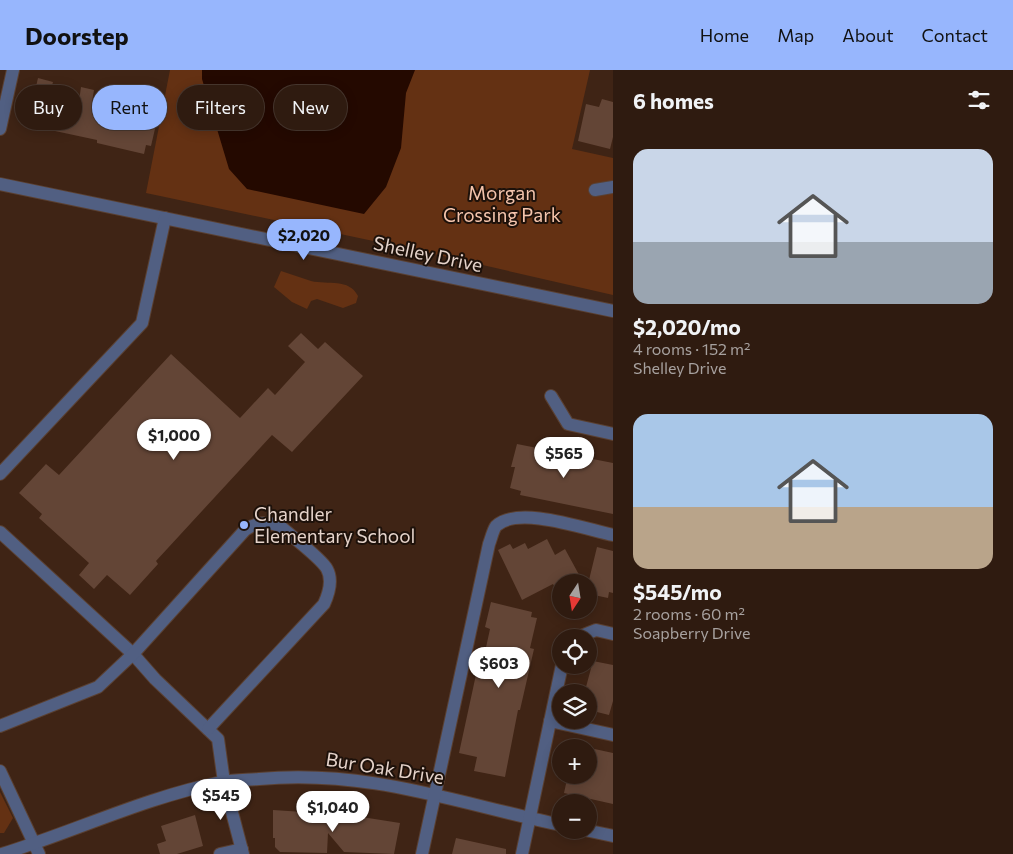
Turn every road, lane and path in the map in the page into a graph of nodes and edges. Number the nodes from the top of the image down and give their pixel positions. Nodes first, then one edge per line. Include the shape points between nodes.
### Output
1 (13, 70) edge
2 (0, 129) edge
3 (0, 184) edge
4 (613, 187) edge
5 (595, 190) dead end
6 (165, 218) junction
7 (613, 311) edge
8 (551, 396) dead end
9 (613, 434) edge
10 (0, 474) edge
11 (0, 532) edge
12 (613, 535) edge
13 (597, 630) edge
14 (613, 634) edge
15 (133, 654) junction
16 (560, 674) edge
17 (550, 721) junction
18 (0, 726) edge
19 (208, 729) junction
20 (613, 735) edge
21 (0, 771) edge
22 (224, 782) junction
23 (436, 794) junction
24 (531, 819) junction
25 (552, 823) edge
26 (597, 833) edge
27 (613, 836) edge
28 (37, 849) edge
29 (243, 852) edge
30 (2, 854) edge
31 (220, 854) edge
32 (422, 854) edge
33 (522, 854) edge

1 - 2 street
3 - 6 street, Shelley Drive
4 - 5 street
6 - 7 street, Shelley Drive
6 - 10 street via 142,323
8 - 9 street via 568,424
11 - 15 street
12 - 23 street via 526,516 511,518 495,527
13 - 14 street
15 - 18 street via 98,687
15 - 19 street
15 - 19 street via 253,525 262,522 280,526 327,569 329,593 324,604
16 - 17 street
17 - 20 street
17 - 24 street
19 - 22 street via 218,739
21 - 28 street
22 - 23 street, Bur Oak Drive via 315,776 363,780
22 - 28 street, Bur Oak Drive via 169,794
22 - 29 street
23 - 24 street, Bur Oak Drive
23 - 32 street
24 - 25 street, Bur Oak Drive
24 - 33 street
26 - 27 street
28 - 30 street, Bur Oak Drive
29 - 31 street

